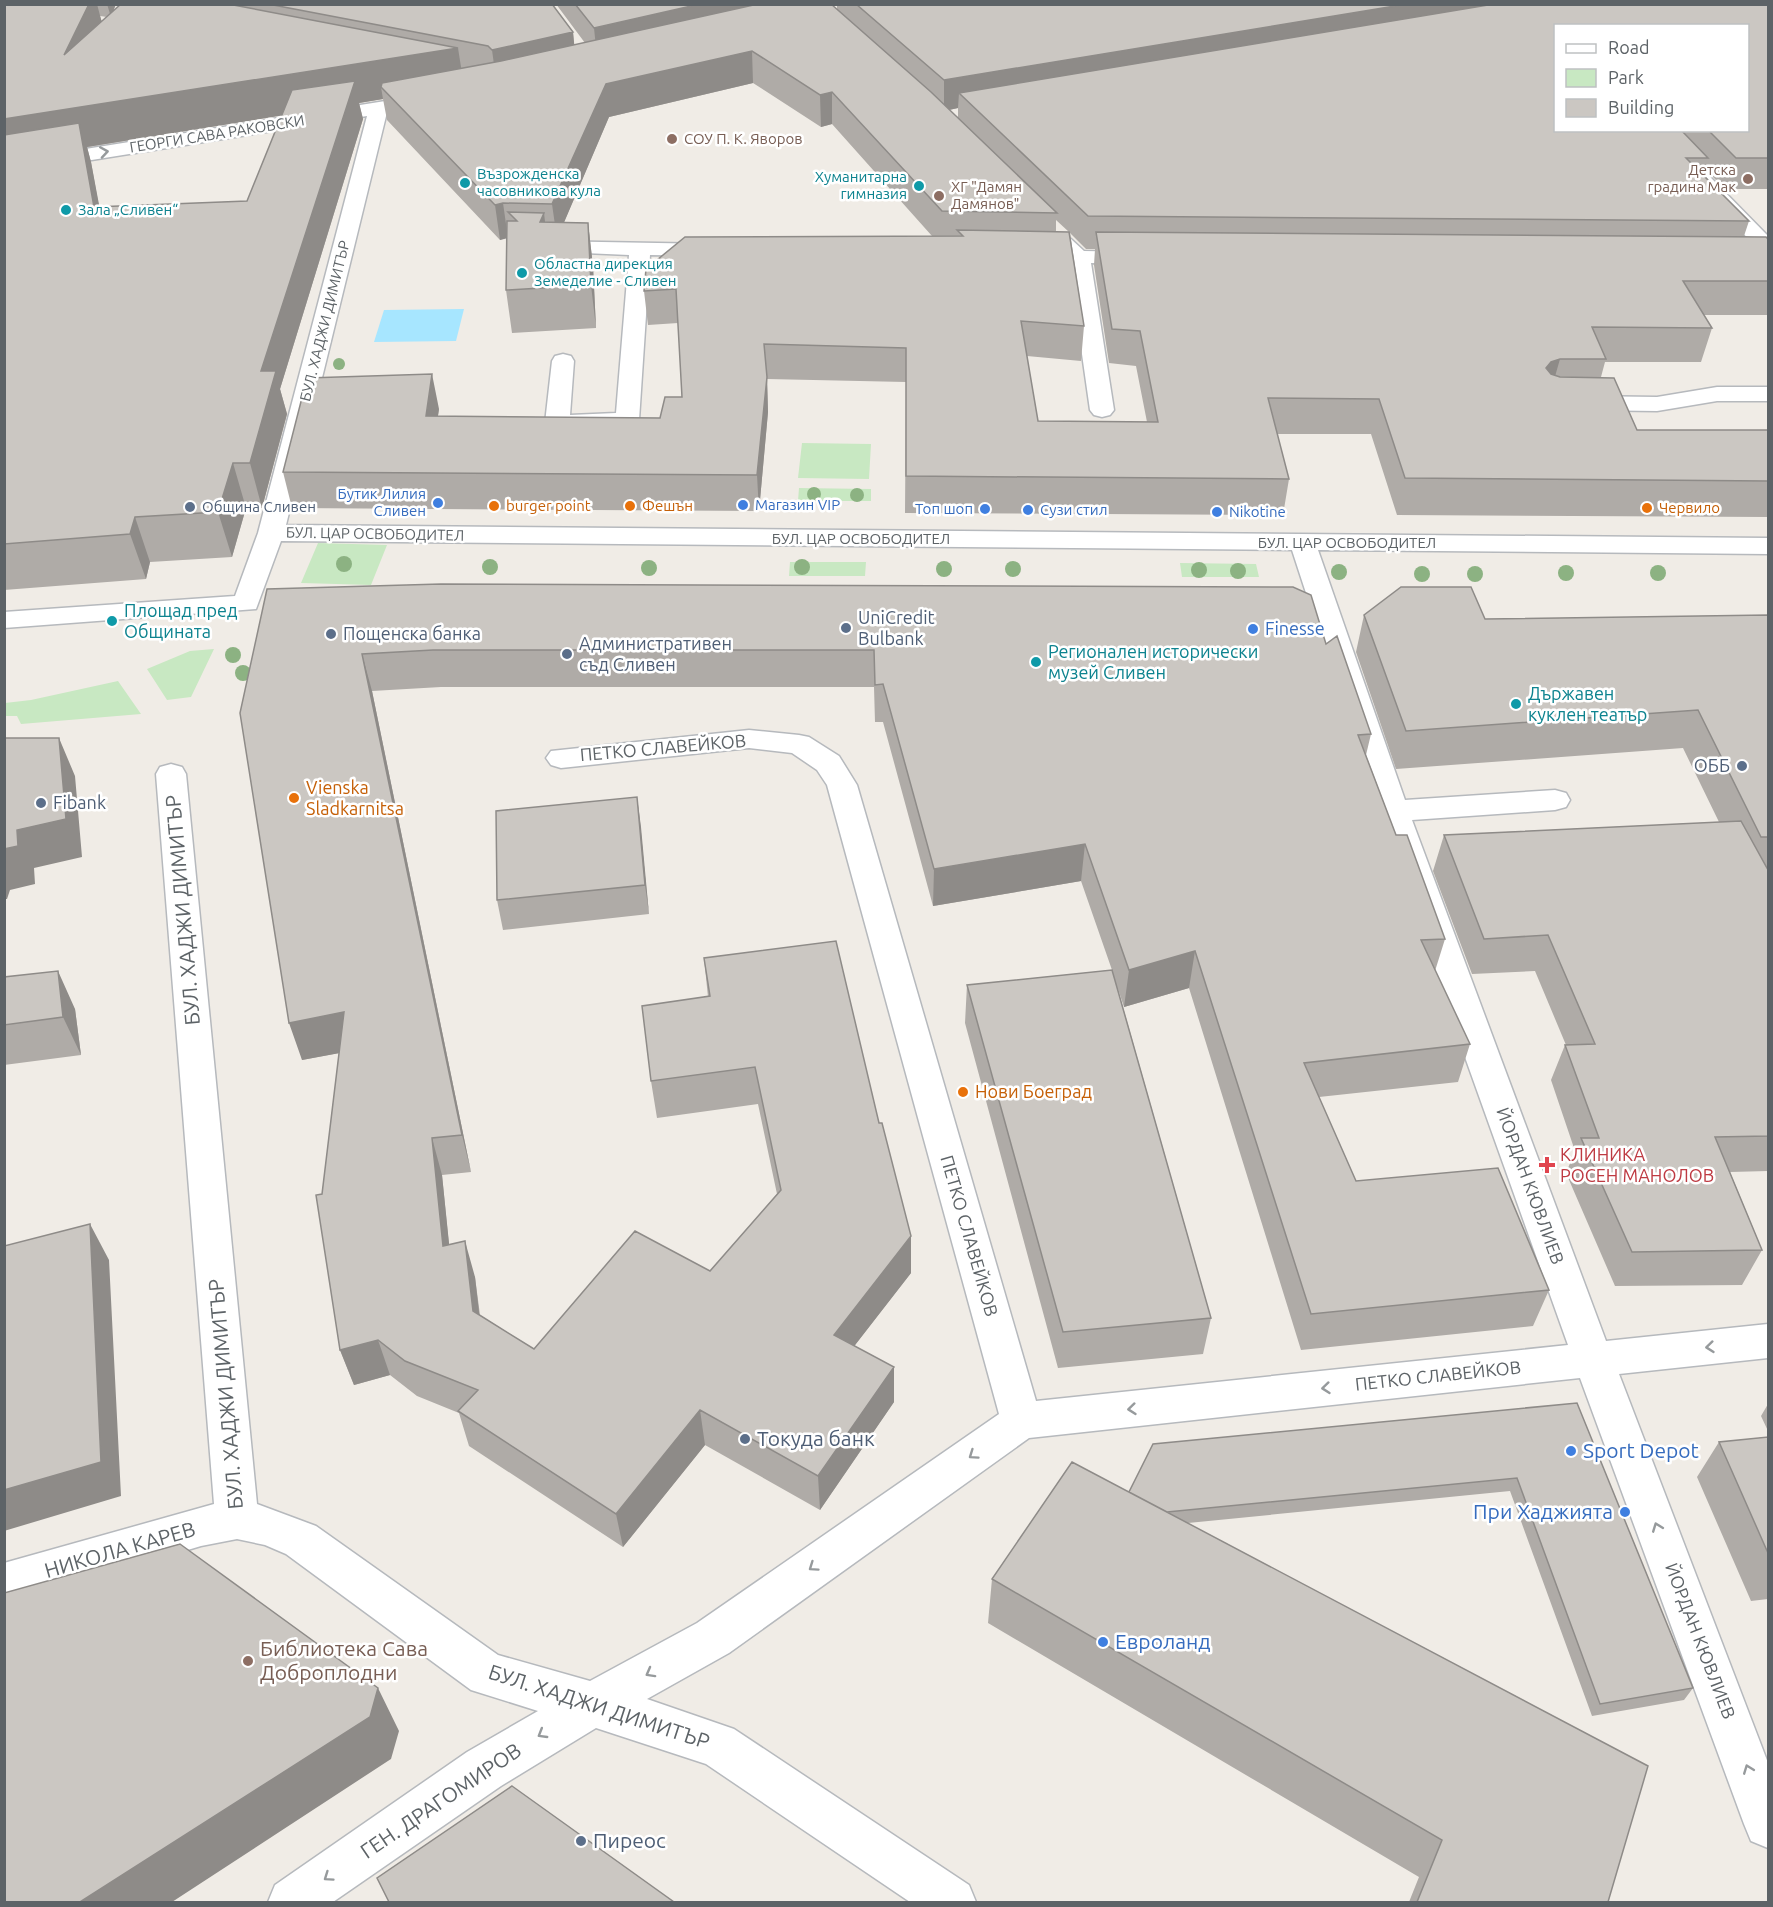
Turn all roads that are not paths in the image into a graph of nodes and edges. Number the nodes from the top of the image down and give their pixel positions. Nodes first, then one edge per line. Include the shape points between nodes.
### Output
1 (447, 96) edge
2 (378, 109) junction
3 (1655, 132) edge
4 (4, 168) edge
5 (1054, 233) edge
6 (530, 246) edge
7 (640, 249) junction
8 (735, 251) edge
9 (1008, 256) edge
10 (1079, 257) junction
11 (1162, 258) edge
12 (1765, 258) edge
13 (563, 361) dead end
14 (1768, 394) edge
15 (1563, 403) edge
16 (1102, 410) dead end
17 (271, 533) junction
18 (1303, 543) junction
19 (1768, 546) edge
20 (4, 620) edge
21 (561, 758) dead end
22 (171, 774) dead end
23 (1555, 800) dead end
24 (1392, 811) junction
25 (1768, 1341) edge
26 (1593, 1359) junction
27 (1021, 1421) junction
28 (237, 1519) junction
29 (4, 1584) edge
30 (593, 1704) junction
31 (1768, 1824) edge
32 (292, 1902) edge
33 (952, 1902) edge

1 - 2 street, ГЕОРГИ САВА РАКОВСКИ
4 -> 2 street, ГЕОРГИ САВА РАКОВСКИ
2 - 17 street, БУЛ. ХАДЖИ ДИМИТЪР
3 - 12 street
5 - 10 street
6 - 7 street
7 - 8 street
7 - 13 street via 627,420 556,423
9 - 10 street
10 - 11 street
10 - 16 street
14 - 15 street via 1717,394 1657,404
17 - 18 street, БУЛ. ЦАР ОСВОБОДИТЕЛ
17 - 20 street, БУЛ. ЦАР ОСВОБОДИТЕЛ via 246,603
18 - 19 street, БУЛ. ЦАР ОСВОБОДИТЕЛ
18 - 24 street, ЙОРДАН КЮВЛИЕВ
21 - 27 street, ПЕТКО СЛАВЕЙКОВ via 749,739 799,744 828,763 842,785
22 - 28 street, БУЛ. ХАДЖИ ДИМИТЪР
23 - 24 street
24 - 26 street, ЙОРДАН КЮВЛИЕВ
25 -> 26 street, ПЕТКО СЛАВЕЙКОВ
26 -> 27 street, ПЕТКО СЛАВЕЙКОВ
31 -> 26 street, ЙОРДАН КЮВЛИЕВ
27 -> 30 street, ГЕН. ДРАГОМИРОВ via 713,1638
28 - 29 street, НИКОЛА КАРЕВ
28 - 30 street, БУЛ. ХАДЖИ ДИМИТЪР via 268,1526 301,1540 487,1674
30 -> 32 street, ГЕН. ДРАГОМИРОВ via 484,1769
30 - 33 street, БУЛ. ХАДЖИ ДИМИТЪР via 718,1745

